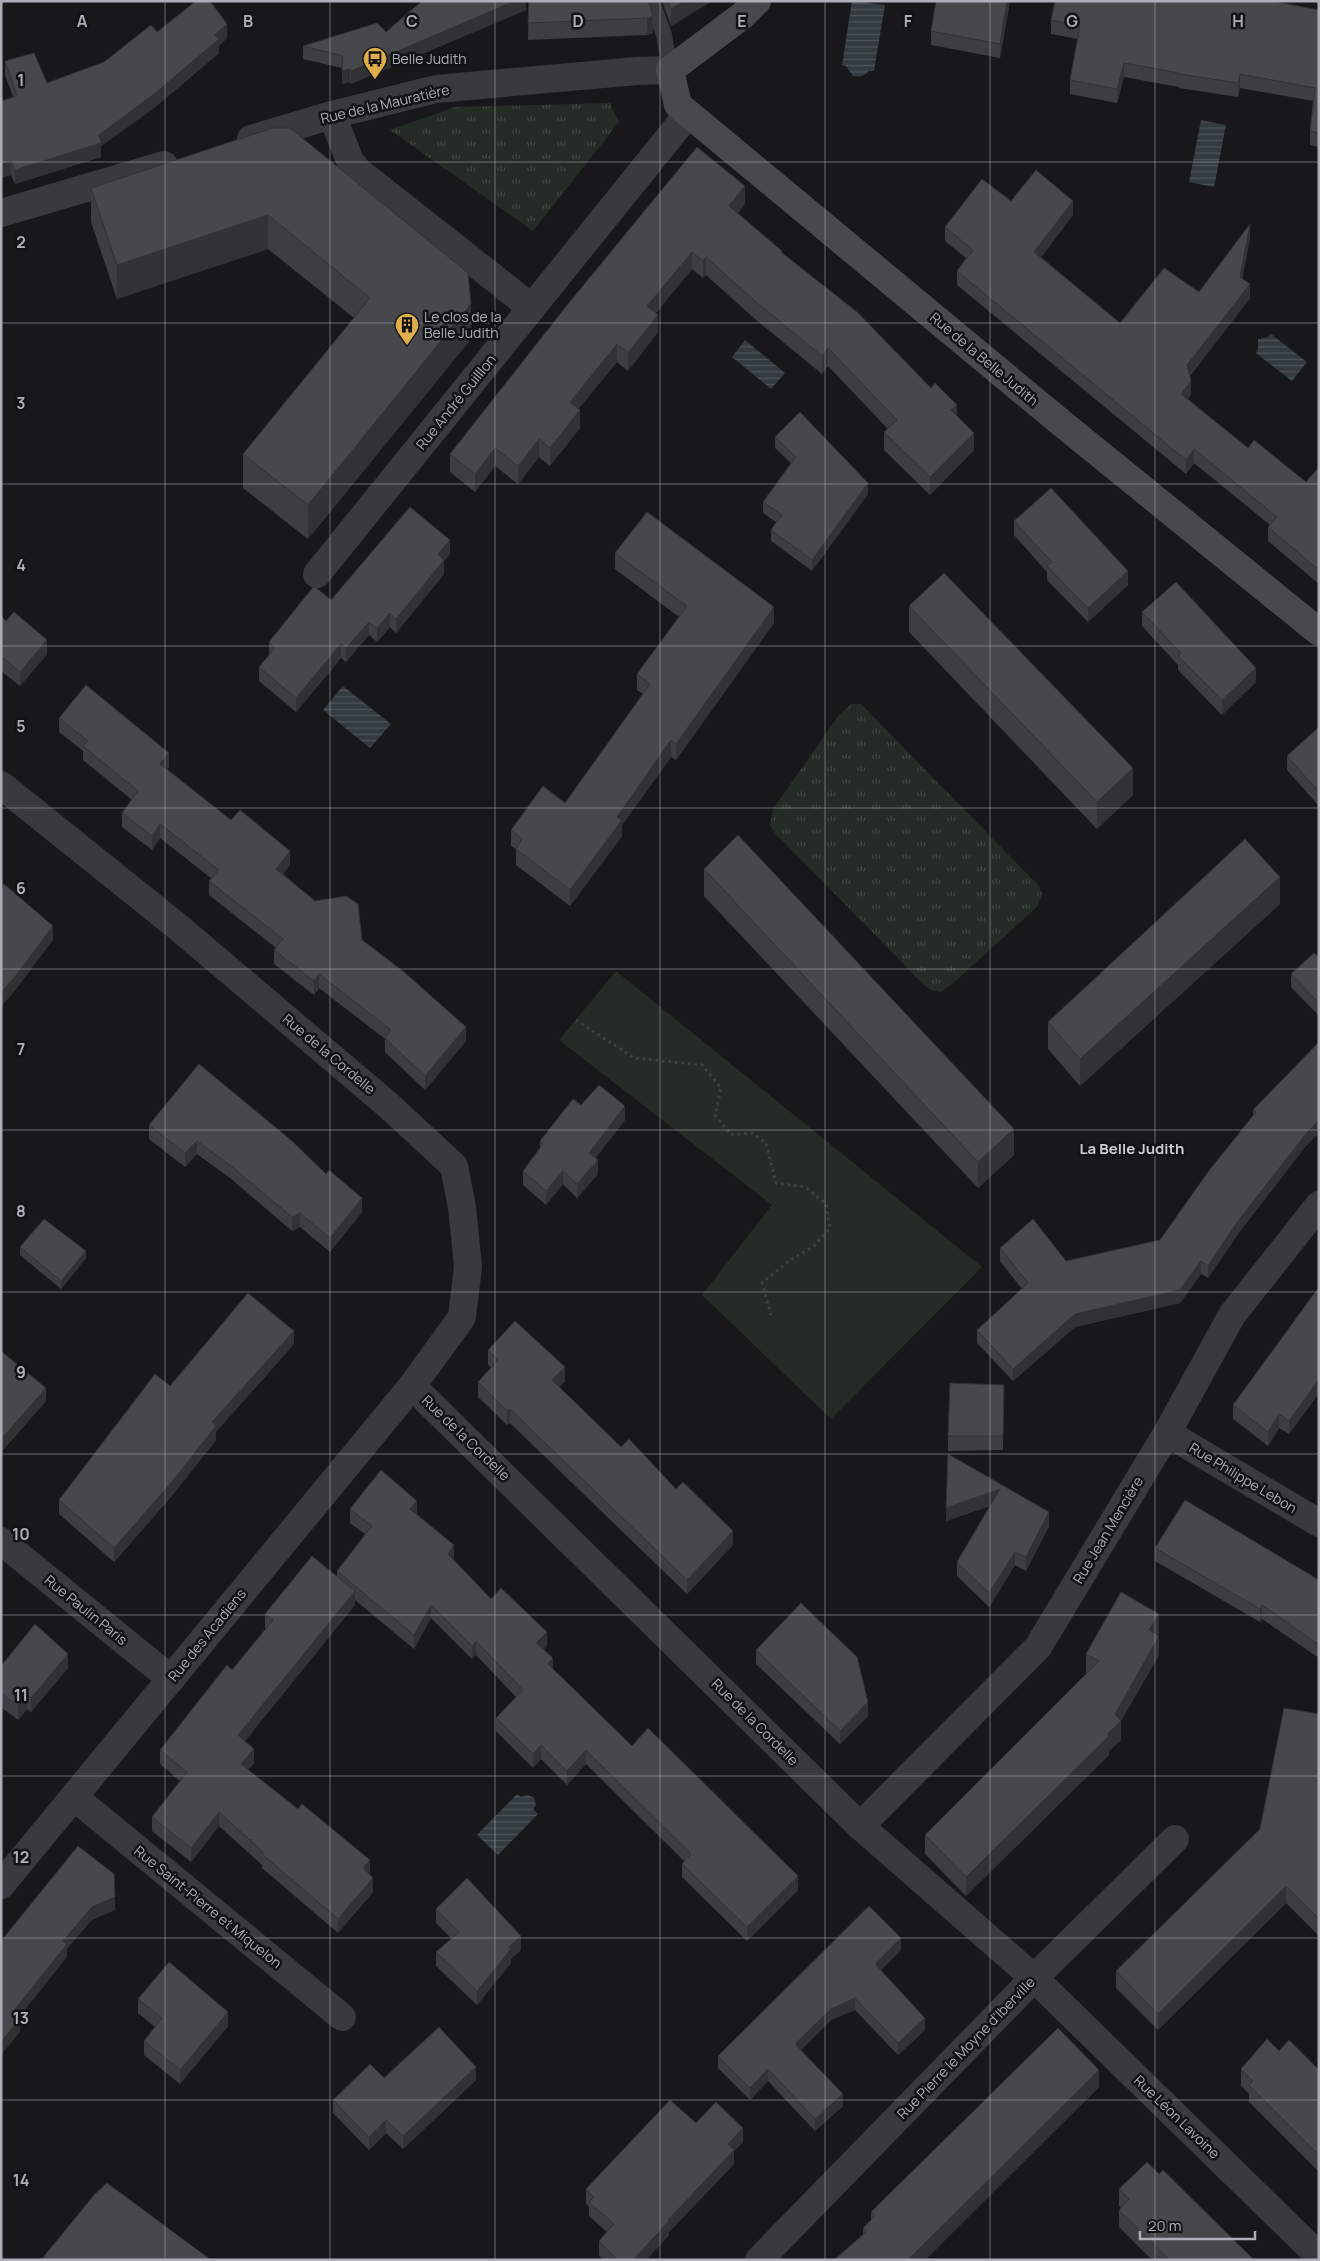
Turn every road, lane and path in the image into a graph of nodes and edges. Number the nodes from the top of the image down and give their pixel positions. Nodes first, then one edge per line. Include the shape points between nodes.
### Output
1 (652, 1) edge
2 (757, 1) edge
3 (670, 70) junction
4 (688, 114) junction
5 (332, 115) junction
6 (228, 146) edge
7 (190, 157) edge
8 (1, 213) edge
9 (532, 308) junction
10 (317, 574) dead end
11 (1319, 632) edge
12 (5, 795) edge
13 (576, 1020) dead end
14 (1319, 1205) edge
15 (771, 1315) dead end
16 (412, 1386) junction
17 (1167, 1433) junction
18 (1319, 1523) edge
19 (1, 1541) edge
20 (171, 1679) junction
21 (74, 1797) junction
22 (860, 1826) junction
23 (1175, 1839) dead end
24 (1, 1885) edge
25 (1034, 1978) junction
26 (342, 2016) dead end
27 (1319, 2256) edge
28 (759, 2260) edge

1 - 3 lane via 664,35
2 - 3 street
3 - 4 street, Rue de la Belle Judith via 678,105
3 - 5 street, Rue de la Mauratière via 436,89
4 - 9 street, Rue André Guilllon
4 - 11 street, Rue de la Belle Judith
5 - 6 street, Rue de la Mauratière
5 - 9 street via 350,161 358,171
7 - 8 street
9 - 10 street, Rue André Guilllon
12 - 16 street, Rue de la Cordelle via 178,927 388,1105 454,1166 468,1266 462,1317
13 - 15 path via 634,1058 702,1065 721,1088 715,1115 731,1135 752,1133 766,1143 776,1183 805,1187 826,1204 830,1228 813,1248 790,1260 762,1283
14 - 17 street, Rue Jean Mencière via 1232,1315
16 - 20 street, Rue des Acadiens
16 - 22 street, Rue de la Cordelle
17 - 18 street, Rue Philippe Lebon
17 - 22 street, Rue Jean Mencière via 1038,1647
19 - 20 street, Rue Paulin Paris
20 - 21 street, Rue des Acadiens
21 - 24 street, Rue des Acadiens
21 - 26 street, Rue Saint-Pierre et Miquelon
22 - 25 street, Rue de la Cordelle
23 - 25 street, Rue Pierre le Moyne d'Iberville
25 - 27 street, Rue Léon Lavoine
25 - 28 street, Rue Pierre le Moyne d'Iberville

